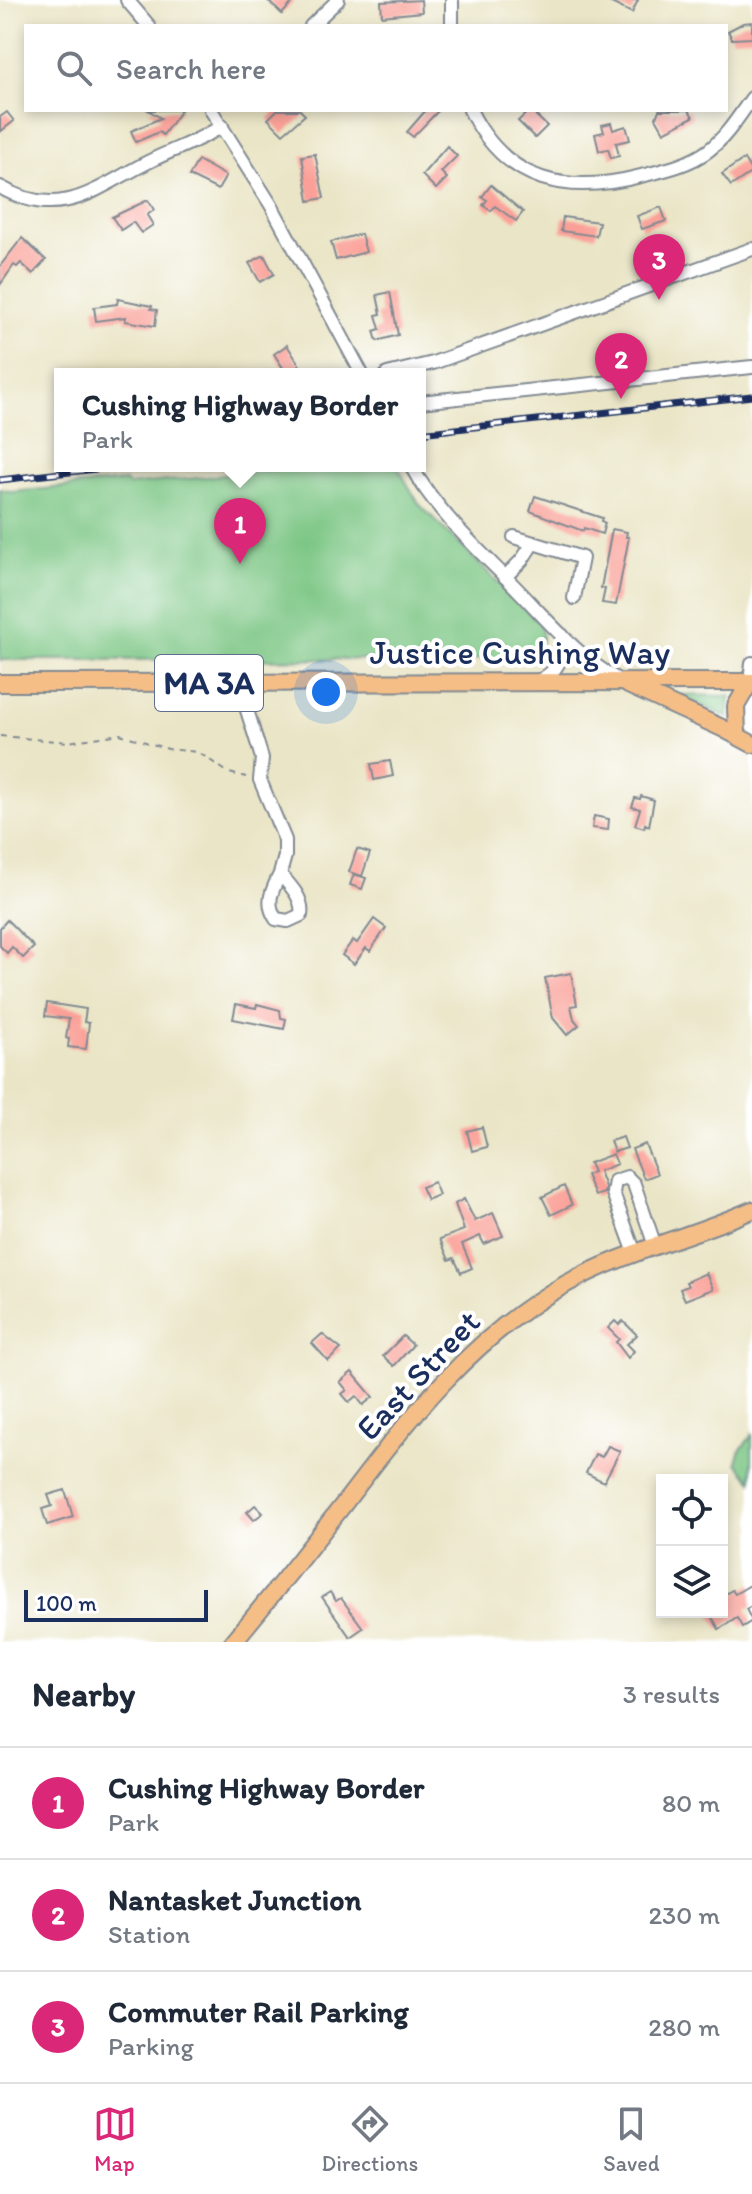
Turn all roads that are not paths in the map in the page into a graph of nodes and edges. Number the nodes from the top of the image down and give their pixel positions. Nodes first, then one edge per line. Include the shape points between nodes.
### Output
1 (127, 0) edge
2 (338, 0) edge
3 (452, 0) edge
4 (147, 24) edge
5 (313, 24) edge
6 (452, 24) edge
7 (752, 98) edge
8 (471, 112) edge
9 (219, 116) edge
10 (0, 187) edge
11 (752, 249) edge
12 (752, 367) edge
13 (359, 368) edge
14 (414, 368) edge
15 (426, 401) edge
16 (415, 472) edge
17 (514, 537) dead end
18 (533, 543) junction
19 (505, 577) junction
20 (574, 598) dead end
21 (562, 635) junction
22 (752, 663) edge
23 (535, 682) junction
24 (623, 682) junction
25 (751, 682) edge
26 (0, 683) edge
27 (244, 683) junction
28 (737, 735) junction
29 (752, 744) edge
30 (280, 874) dead end
31 (752, 1210) edge
32 (655, 1246) junction
33 (635, 1253) junction
34 (233, 1642) edge

1 - 4 street
2 - 5 street
3 - 6 street
7 - 8 street via 721,139 694,159 667,170 583,186 545,180 513,163
9 - 10 street via 103,189 73,199 41,201
9 - 13 street
11 - 14 street
12 - 15 street
16 - 19 street
17 - 18 street
18 - 19 street
18 - 20 street via 582,558
19 - 21 street
21 - 23 street via 560,662
21 - 24 street
22 - 25 street
23 - 24 main road, Justice Cushing Way / MA 3A
23 - 27 main road, Justice Cushing Way / MA 3A
24 - 25 main road, Justice Cushing Way / MA 3A
24 - 28 main road
25 - 28 main road via 736,706
26 - 27 main road, Justice Cushing Way / MA 3A
27 - 30 street via 262,758 259,777 284,835
28 - 29 main road
31 - 32 main road, East Street
32 - 33 main road, East Street
32 - 33 street via 634,1184 620,1177 613,1193
33 - 34 main road, East Street via 551,1293 462,1363 414,1415

